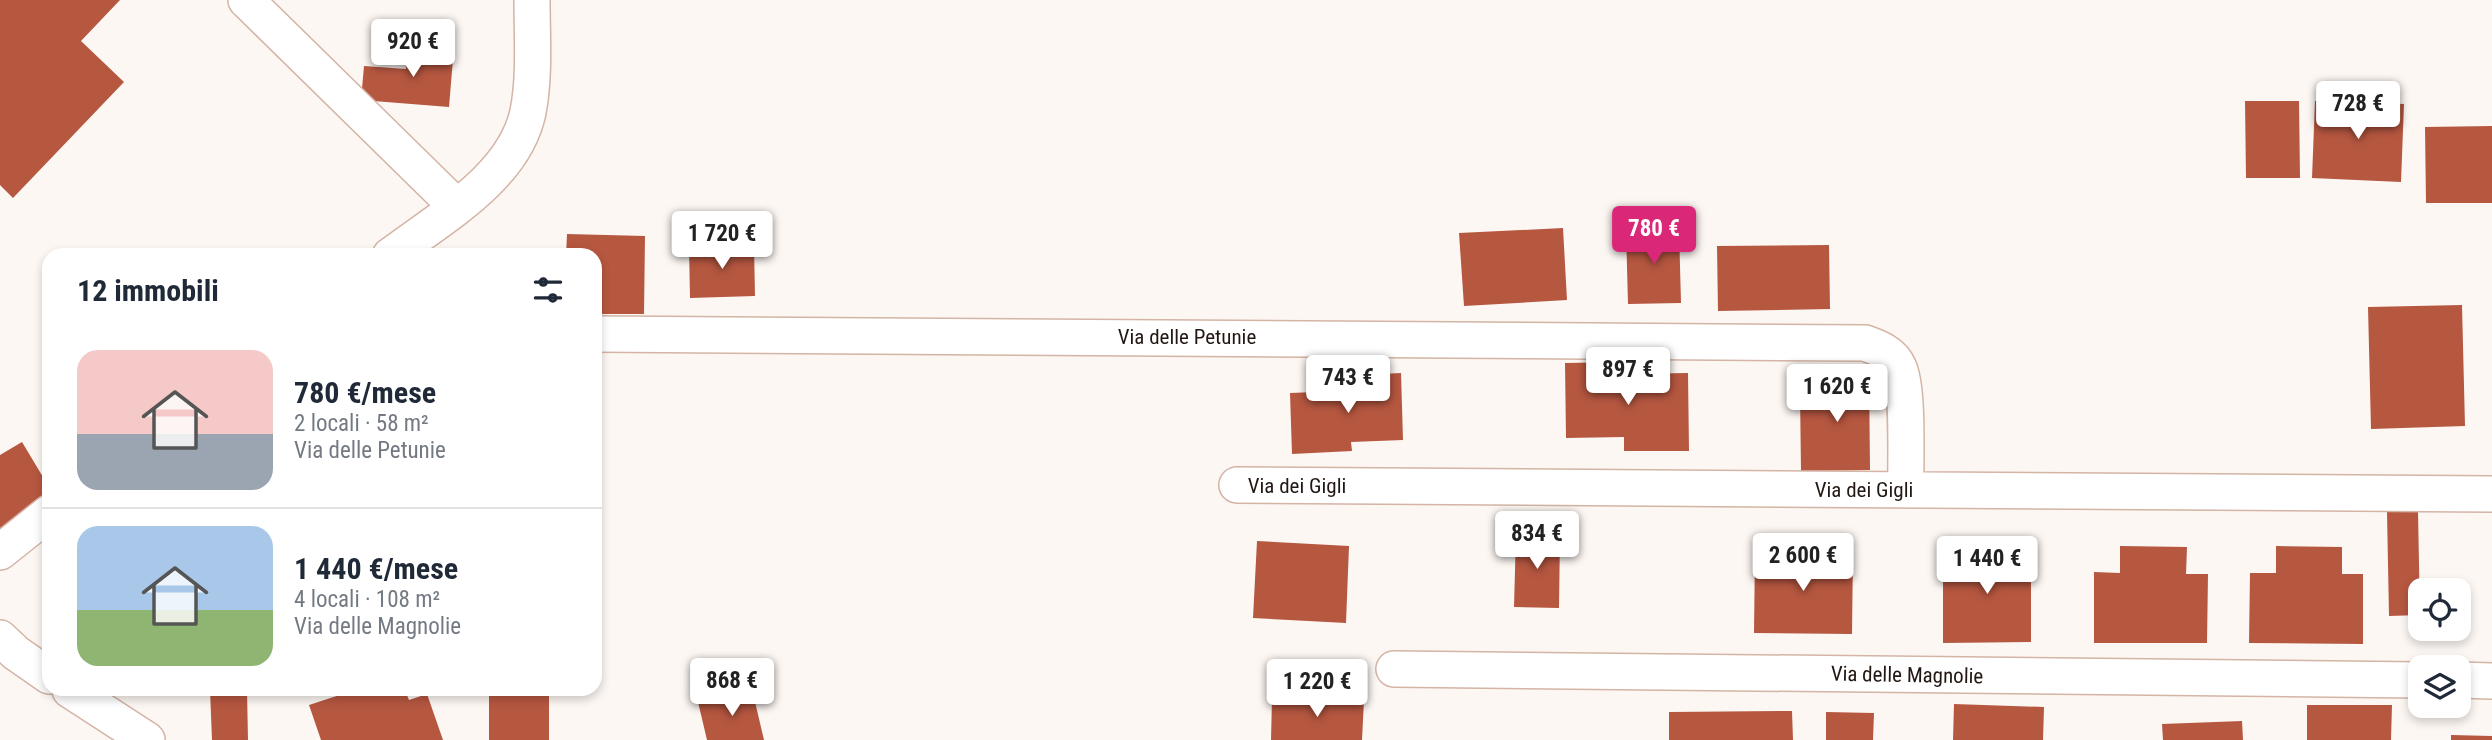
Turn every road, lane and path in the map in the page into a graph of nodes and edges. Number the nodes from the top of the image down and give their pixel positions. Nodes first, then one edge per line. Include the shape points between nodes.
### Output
1 (246, 0) edge
2 (532, 0) edge
3 (456, 206) junction
4 (401, 248) edge
5 (602, 334) edge
6 (1237, 485) dead end
7 (1906, 490) junction
8 (2492, 494) edge
9 (42, 519) edge
10 (0, 552) edge
11 (0, 638) edge
12 (1394, 669) dead end
13 (42, 671) edge
14 (2408, 680) edge
15 (2471, 680) edge
16 (2492, 681) edge
17 (80, 696) edge
18 (147, 740) edge

1 - 3 street
2 - 3 street via 531,95 522,131 495,173
3 - 4 street
5 - 7 street, Via delle Petunie via 1865,343 1891,356 1899,368
6 - 7 street, Via dei Gigli
7 - 8 street, Via dei Gigli
9 - 10 street
11 - 13 street
12 - 14 street, Via delle Magnolie
15 - 16 street
17 - 18 street

